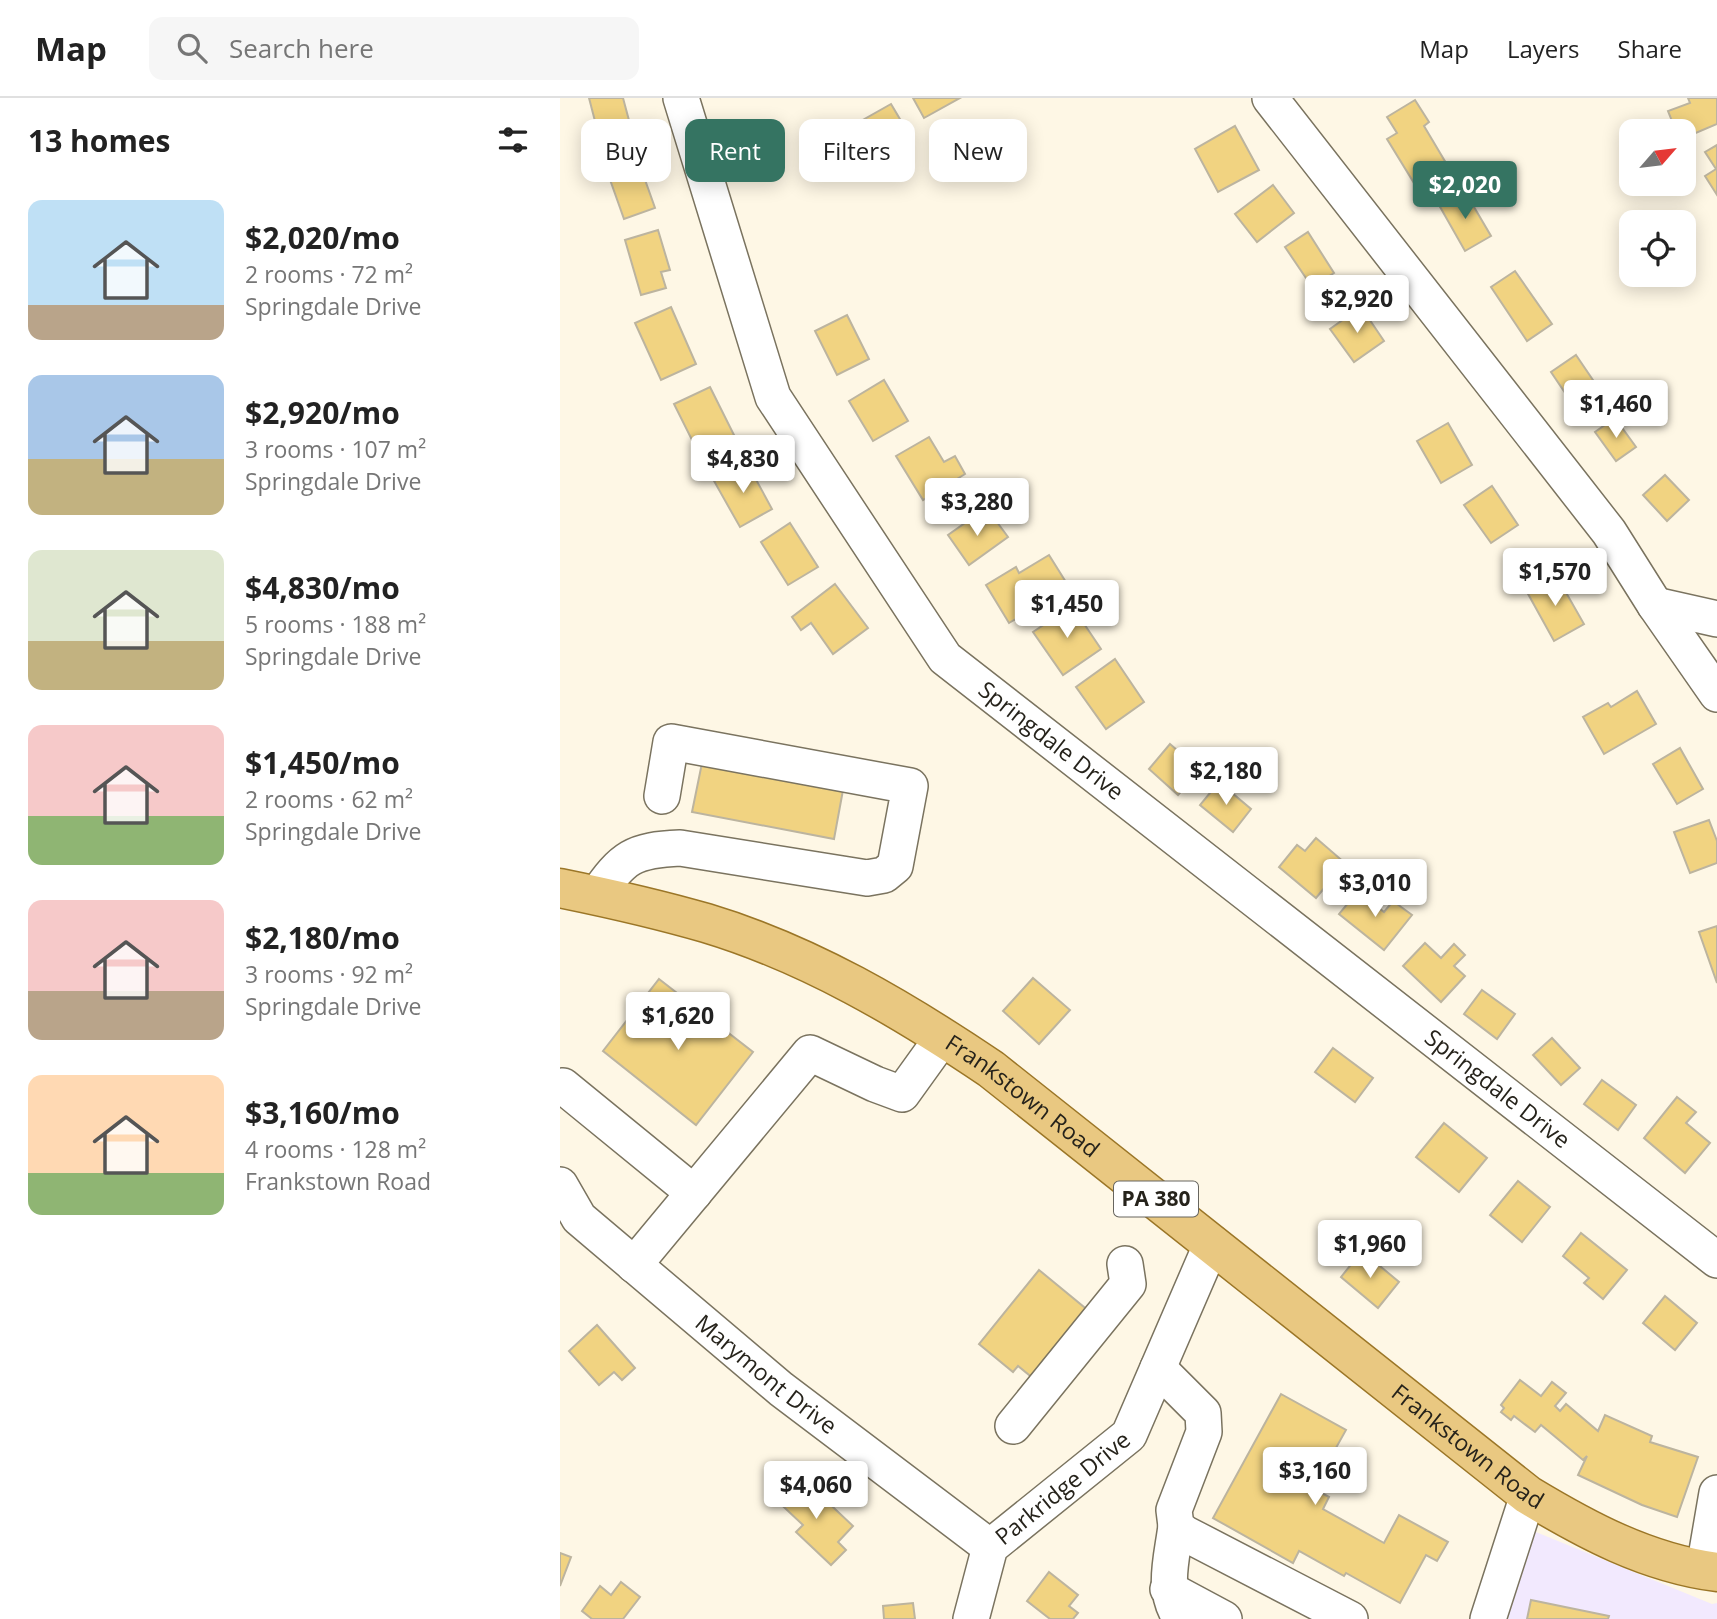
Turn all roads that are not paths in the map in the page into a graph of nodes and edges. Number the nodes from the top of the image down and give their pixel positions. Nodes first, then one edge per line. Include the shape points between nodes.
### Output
1 (1270, 98) edge
2 (684, 99) edge
3 (1656, 605) junction
4 (1717, 618) edge
5 (1717, 694) edge
6 (662, 796) dead end
7 (578, 892) edge
8 (943, 1037) junction
9 (563, 1086) dead end
10 (560, 1185) edge
11 (694, 1193) junction
12 (1212, 1242) junction
13 (1717, 1260) edge
14 (1125, 1264) dead end
15 (634, 1265) junction
16 (1158, 1367) junction
17 (1013, 1426) dead end
18 (1717, 1493) edge
19 (1528, 1495) junction
20 (1176, 1526) junction
21 (990, 1547) junction
22 (1711, 1571) edge
23 (1175, 1604) edge
24 (971, 1619) edge
25 (1224, 1619) edge
26 (1350, 1619) edge
27 (1488, 1619) edge

1 - 3 street via 1609,532
2 - 13 street, Springdale Drive via 773,397 945,658
3 - 4 street
3 - 5 street
6 - 7 street via 671,742 910,786 895,866 884,875 867,878 680,848 649,849
7 - 8 main road, Frankstown Road / PA 380 via 708,923 762,943 880,998
8 - 11 street via 902,1094 810,1053
8 - 12 main road, Frankstown Road / PA 380 via 991,1069
9 - 11 street
10 - 15 street, Marymont Drive via 579,1218
11 - 15 street
12 - 16 street, Parkridge Drive
12 - 19 main road, Frankstown Road / PA 380
14 - 17 street via 1128,1284
15 - 21 street, Marymont Drive via 781,1389
16 - 20 street via 1203,1413 1204,1432 1174,1510
16 - 21 street, Parkridge Drive via 1129,1435
18 - 22 street
19 - 22 main road, Frankstown Road / PA 380 via 1620,1546
19 - 27 street
20 - 23 street
20 - 26 street
21 - 24 street, Parkridge Drive
23 - 25 street

